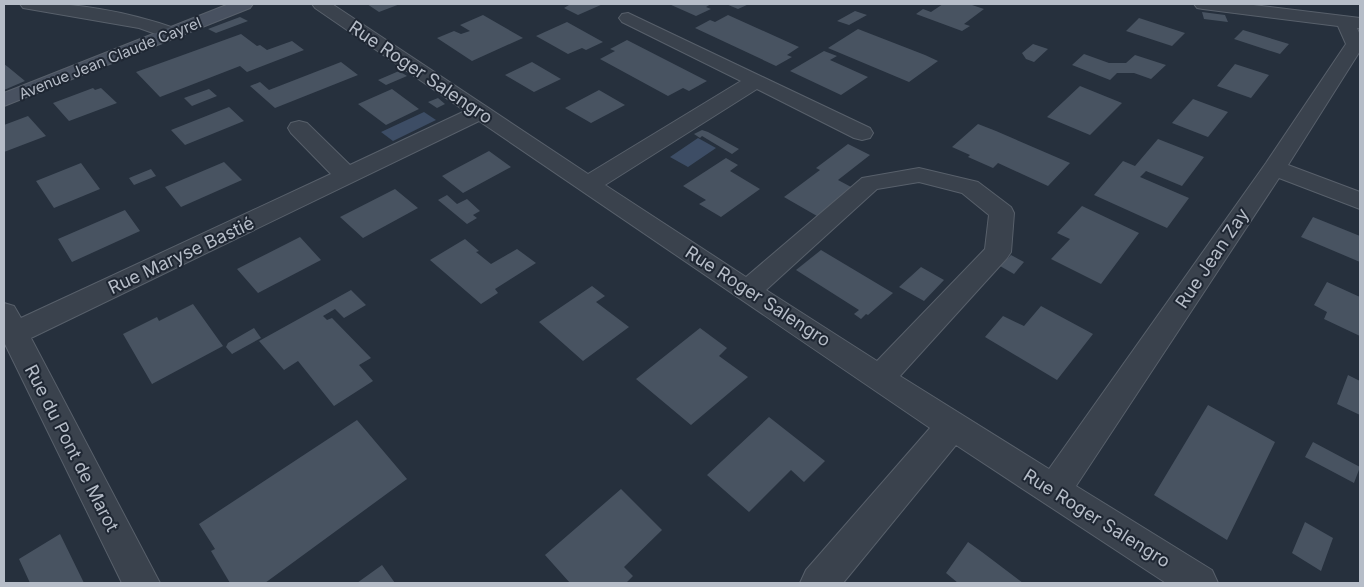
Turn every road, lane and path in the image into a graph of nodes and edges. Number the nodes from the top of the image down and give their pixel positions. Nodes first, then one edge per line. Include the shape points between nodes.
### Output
1 (29, 4) edge
2 (244, 4) edge
3 (321, 4) edge
4 (1203, 4) edge
5 (628, 18) dead end
6 (1353, 22) edge
7 (170, 33) junction
8 (1351, 68) edge
9 (756, 81) junction
10 (4, 100) edge
11 (481, 112) junction
12 (299, 128) dead end
13 (862, 133) dead end
14 (1274, 168) junction
15 (347, 176) junction
16 (589, 184) junction
17 (1360, 201) edge
18 (749, 290) junction
19 (9, 323) edge
20 (880, 377) junction
21 (953, 425) junction
22 (1053, 491) junction
23 (141, 583) edge
24 (819, 583) edge
25 (1199, 583) edge

1 - 7 street via 143,23
2 - 7 main road, Avenue Jean Claude Cayrel
3 - 11 street, Rue Roger Salengro
4 - 6 street
5 - 9 street
6 - 8 street, Rue Jean Zay via 1355,44
7 - 10 main road, Avenue Jean Claude Cayrel
8 - 14 street, Rue Jean Zay
9 - 13 street
9 - 16 street
11 - 15 street, Rue Maryse Bastié
11 - 16 street, Rue Roger Salengro
12 - 15 street
14 - 17 street
14 - 22 street, Rue Jean Zay
15 - 19 street, Rue Maryse Bastié
16 - 18 street, Rue Roger Salengro
18 - 20 street, Rue Roger Salengro
18 - 20 street via 870,183 919,175 970,186 1002,213 998,252
19 - 23 street, Rue du Pont de Marot
20 - 21 street, Rue Roger Salengro
21 - 22 street, Rue Roger Salengro
21 - 24 street
22 - 25 street, Rue Roger Salengro

